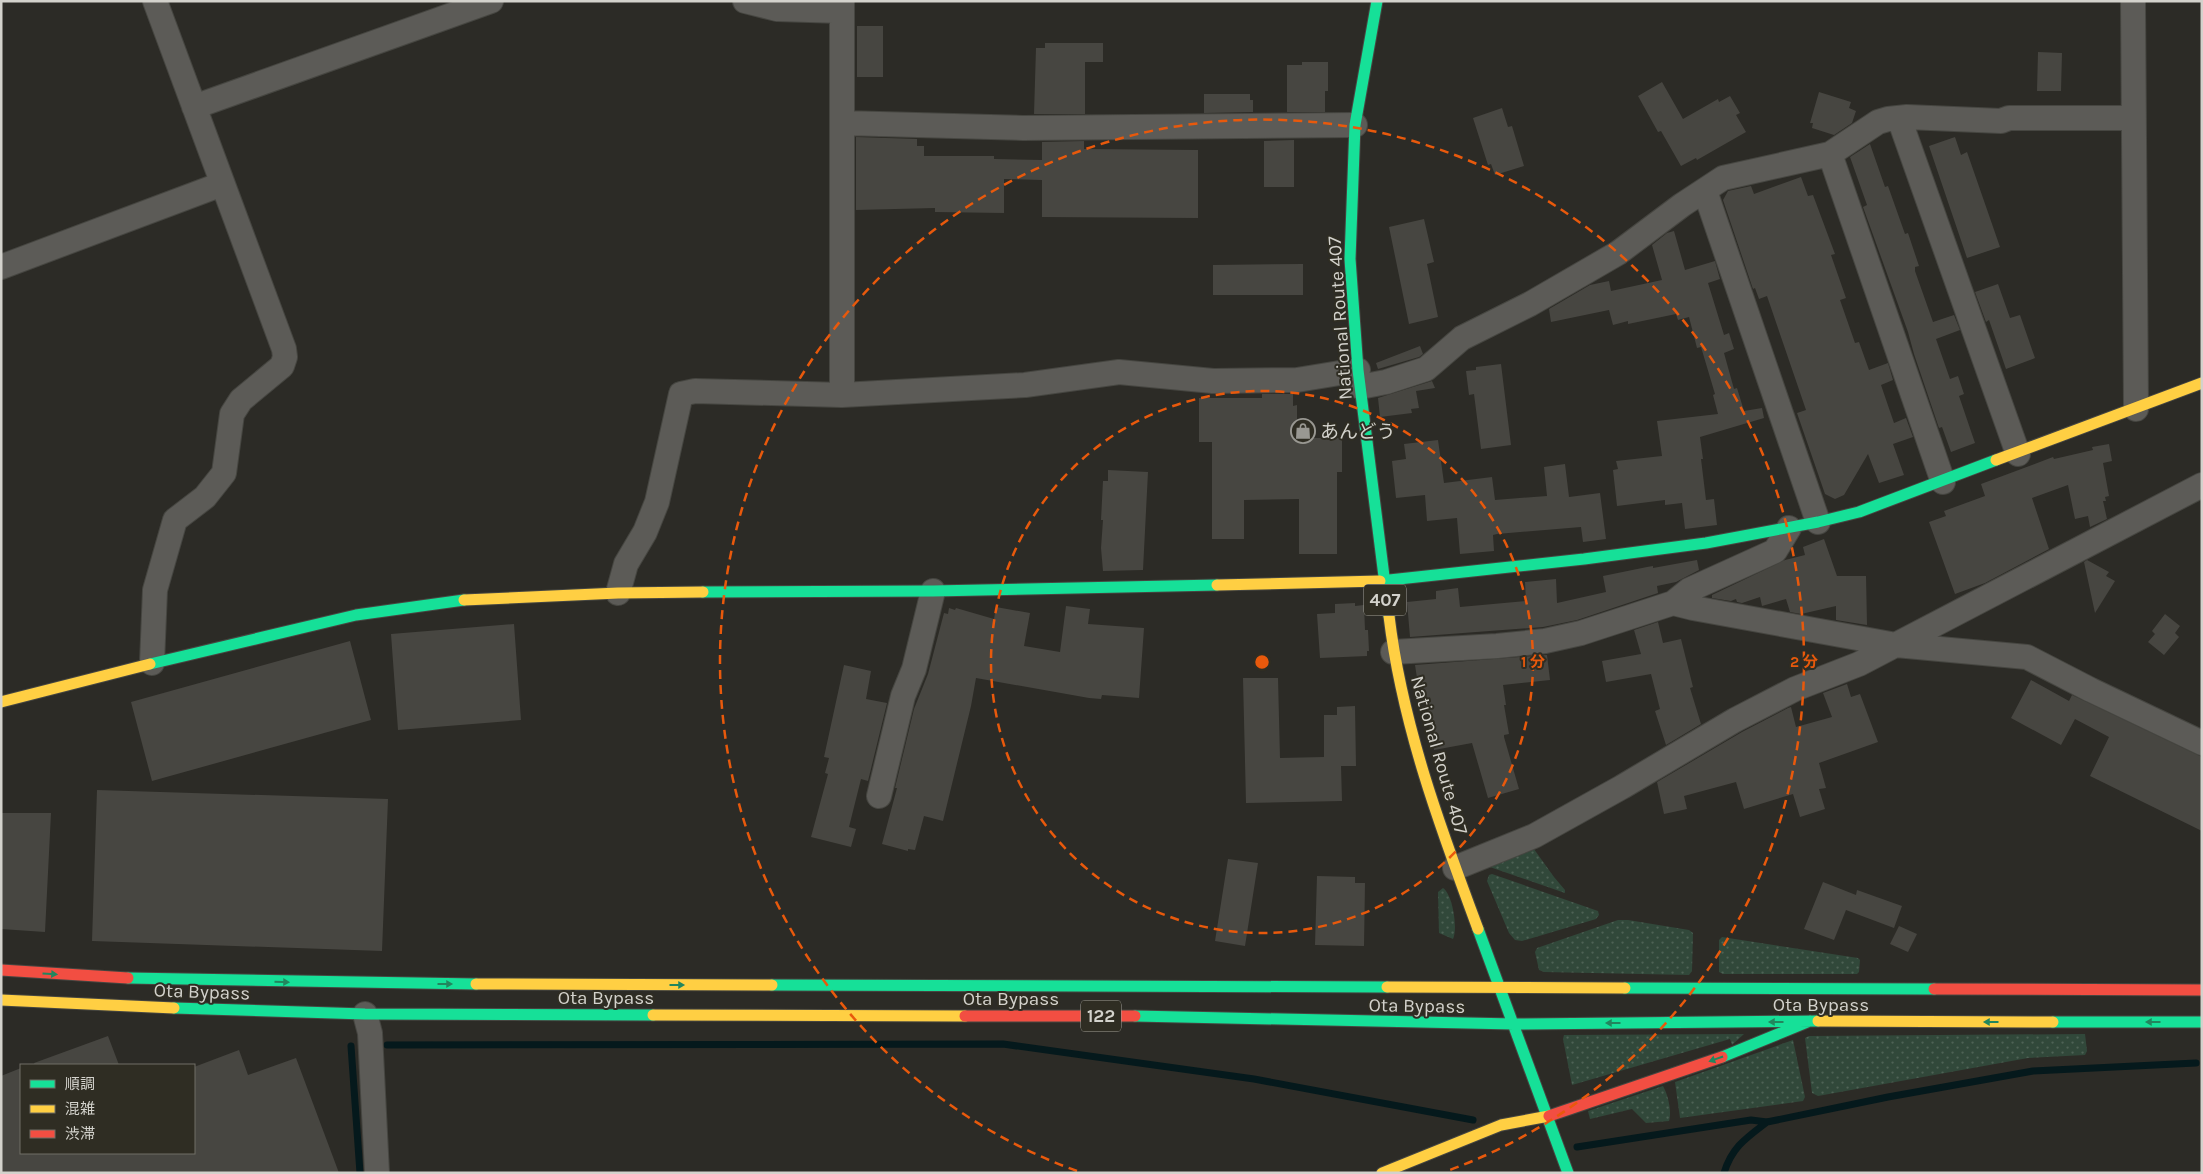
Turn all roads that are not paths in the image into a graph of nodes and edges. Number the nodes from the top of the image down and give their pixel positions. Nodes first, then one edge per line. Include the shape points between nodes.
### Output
1 (155, 1) edge
2 (491, 1) edge
3 (745, 1) edge
4 (1377, 1) edge
5 (2133, 1) edge
6 (842, 6) edge
7 (194, 107) junction
8 (1899, 118) junction
9 (2133, 118) junction
10 (843, 123) junction
11 (1355, 125) junction
12 (1830, 154) junction
13 (222, 184) junction
14 (1705, 191) junction
15 (1, 267) edge
16 (1359, 379) junction
17 (2202, 383) edge
18 (842, 395) junction
19 (2136, 409) junction
20 (2018, 454) junction
21 (1943, 482) junction
22 (2202, 485) edge
23 (1818, 522) junction
24 (1789, 528) junction
25 (1383, 582) junction
26 (933, 590) junction
27 (618, 593) junction
28 (1673, 603) junction
29 (1896, 645) junction
30 (1393, 652) junction
31 (152, 663) junction
32 (1, 702) edge
33 (2202, 744) edge
34 (879, 796) dead end
35 (1455, 868) junction
36 (1, 970) edge
37 (1499, 986) junction
38 (2202, 990) edge
39 (1, 1000) edge
40 (365, 1014) junction
41 (1810, 1021) junction
42 (2202, 1022) edge
43 (1514, 1024) junction
44 (1546, 1116) junction
45 (377, 1173) edge
46 (1382, 1173) edge
47 (1568, 1173) edge

1 - 7 street
2 - 7 street
3 - 6 street via 777,9
4 - 11 main road, National Route 407 / 407
5 - 9 street
6 - 10 street
7 - 13 street
8 - 9 street via 2001,121 2009,118
8 - 12 street via 1878,122
8 - 20 street
9 - 19 street
10 - 11 street via 1023,128
10 - 18 street
11 - 16 main road, National Route 407 / 407 via 1350,259
12 - 14 street via 1723,178
12 - 21 street
13 - 15 street
13 - 31 street via 285,358 282,366 241,400 232,414 224,473 205,497 175,520 155,590
14 - 16 street via 1618,253 1530,304 1462,338 1426,369 1386,382
14 - 23 street
16 - 18 street via 1222,381 1119,372 1025,385
16 - 25 main road, National Route 407 / 407
17 - 19 main road
18 - 27 street via 694,391 681,394 657,502 645,532 626,564
19 - 20 main road
20 - 21 main road
21 - 23 main road via 1859,512
22 - 29 street
23 - 24 main road
24 - 25 main road via 1706,543
24 - 28 street via 1775,551 1689,590
25 - 26 main road
25 - 30 main road, National Route 407 / 407
26 - 27 main road
26 - 34 street
27 - 31 main road via 464,600 356,615
28 - 29 street
28 - 30 street via 1581,633 1545,641
29 - 33 street via 2027,657
29 - 35 street via 1744,715 1534,836
30 - 35 main road, National Route 407 / 407 via 1409,727
31 - 32 main road
35 - 37 main road, National Route 407 / 407
36 -> 37 main road, Ota Bypass / 122 via 113,978 396,984
37 - 38 main road, Ota Bypass / 122
37 - 43 main road, National Route 407 / 407
39 - 40 main road, Ota Bypass / 122
40 - 43 main road, Ota Bypass / 122 via 1137,1016
40 - 45 street via 370,1033
42 -> 41 main road, Ota Bypass / 122
41 -> 43 main road, Ota Bypass / 122
41 -> 44 main road via 1741,1050
43 - 44 main road, National Route 407 / 407
44 - 46 main road via 1501,1126
44 - 47 main road, National Route 407 / 407

